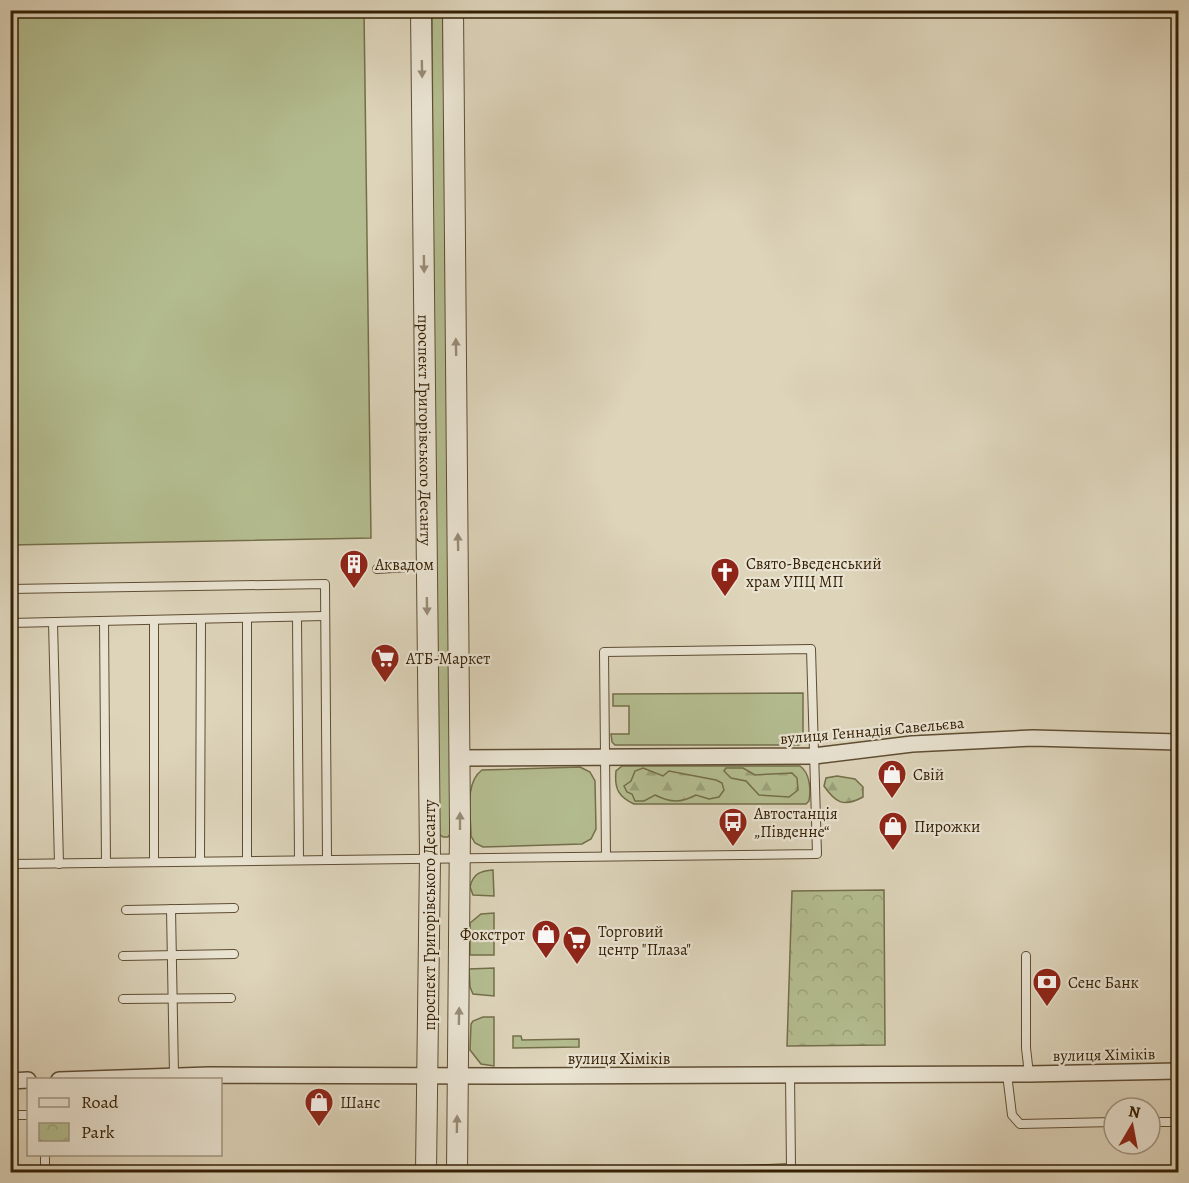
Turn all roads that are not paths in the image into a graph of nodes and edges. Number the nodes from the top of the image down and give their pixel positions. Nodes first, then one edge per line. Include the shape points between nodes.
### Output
1 (422, 10) edge
2 (453, 10) edge
3 (426, 566) junction
4 (377, 569) dead end
5 (10, 589) edge
6 (325, 616) junction
7 (297, 617) junction
8 (247, 618) junction
9 (201, 619) junction
10 (154, 620) junction
11 (104, 621) junction
12 (54, 622) junction
13 (10, 623) edge
14 (1179, 742) edge
15 (605, 756) junction
16 (814, 756) junction
17 (459, 758) junction
18 (10, 824) edge
19 (606, 856) junction
20 (429, 857) junction
21 (299, 858) junction
22 (327, 858) junction
23 (459, 858) junction
24 (247, 860) junction
25 (200, 861) junction
26 (154, 862) junction
27 (106, 863) junction
28 (11, 864) edge
29 (59, 864) junction
30 (234, 908) dead end
31 (171, 909) junction
32 (126, 910) dead end
33 (234, 954) dead end
34 (171, 955) junction
35 (123, 956) dead end
36 (1026, 956) dead end
37 (231, 998) dead end
38 (123, 999) dead end
39 (172, 999) junction
40 (1179, 1071) edge
41 (1007, 1074) junction
42 (1029, 1074) junction
43 (174, 1075) junction
44 (428, 1075) junction
45 (458, 1075) junction
46 (790, 1075) junction
47 (208, 1077) edge
48 (105, 1078) edge
49 (27, 1080) edge
50 (10, 1081) edge
51 (10, 1115) edge
52 (27, 1115) edge
53 (1102, 1122) edge
54 (1162, 1122) edge
55 (1179, 1122) edge
56 (45, 1156) edge
57 (715, 1172) edge
58 (45, 1173) edge
59 (426, 1173) edge
60 (457, 1173) edge
61 (597, 1173) edge

1 -> 3 street, проспект Григорівського Десанту
17 -> 2 street, проспект Григорівського Десанту
3 - 4 lane
3 -> 20 street, проспект Григорівського Десанту
5 - 6 lane via 325,584
6 - 7 lane
6 - 22 lane
7 - 8 lane
7 - 21 lane
8 - 9 lane
8 - 24 lane
9 - 10 lane
9 - 25 lane
10 - 11 lane
10 - 26 lane
11 - 12 lane
11 - 27 lane
12 - 13 lane
12 - 29 lane
14 - 16 street, вулиця Геннадія Савельєва via 957,740
15 - 16 street, вулиця Геннадія Савельєва
15 - 16 lane via 604,652 811,649
15 - 17 street, вулиця Геннадія Савельєва
15 - 19 lane
16 - 19 lane via 817,854
23 -> 17 street, проспект Григорівського Десанту
18 - 28 lane
19 - 23 lane
20 - 22 lane
20 - 23 lane
20 - 44 street, проспект Григорівського Десанту
21 - 22 lane
21 - 24 lane
45 -> 23 street, проспект Григорівського Десанту
24 - 25 lane
25 - 26 lane
26 - 27 lane
27 - 29 lane
28 - 29 lane
30 - 31 lane
31 - 32 lane
31 - 34 lane
33 - 34 lane
34 - 35 lane
34 - 39 lane
36 - 42 lane
37 - 39 lane
38 - 39 lane
39 - 43 lane
40 - 42 street, вулиця Хіміків
41 - 42 street, вулиця Хіміків
41 - 46 street, вулиця Хіміків
41 - 53 lane via 1012,1115 1020,1124
43 - 47 street, вулиця Хіміків
43 - 48 street, вулиця Хіміків
44 - 45 street, вулиця Хіміків
44 - 47 street, вулиця Хіміків
44 - 59 street, проспект Григорівського Десанту
45 - 46 street, вулиця Хіміків
60 -> 45 street, проспект Григорівського Десанту
46 - 57 lane via 791,1168
49 - 50 street
51 - 52 lane
54 - 55 lane
56 - 58 lane
57 - 61 lane

